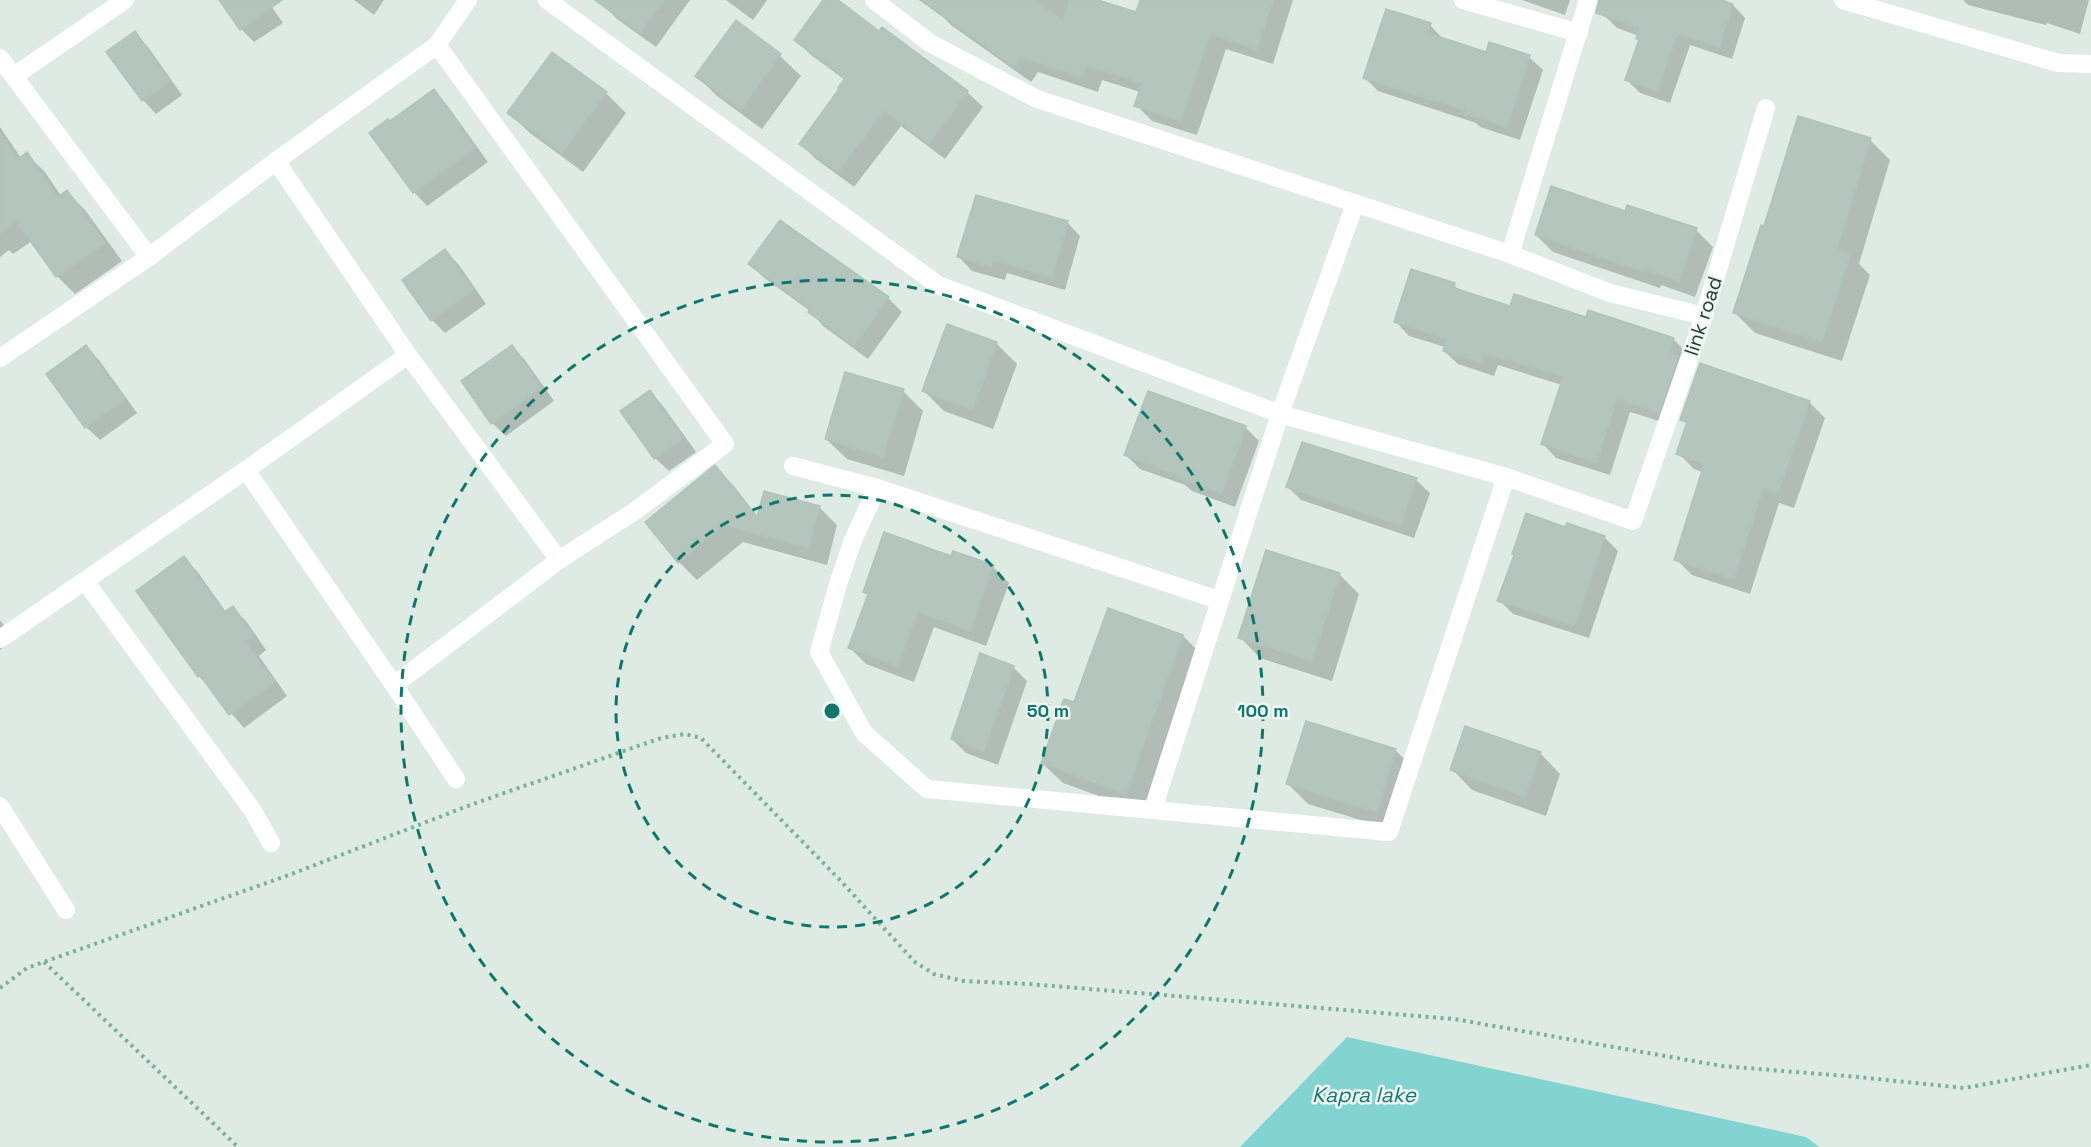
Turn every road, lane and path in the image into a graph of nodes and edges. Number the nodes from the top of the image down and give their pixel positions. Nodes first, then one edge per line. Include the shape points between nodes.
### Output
1 (125, 0) edge
2 (468, 0) edge
3 (547, 0) edge
4 (874, 0) edge
5 (1463, 0) edge
6 (1588, 0) edge
7 (1843, 0) edge
8 (1579, 33) junction
9 (437, 45) junction
10 (0, 58) edge
11 (2091, 64) edge
12 (14, 76) junction
13 (1766, 108) dead end
14 (276, 161) junction
15 (1355, 204) junction
16 (1510, 254) junction
17 (149, 257) junction
18 (1704, 316) junction
19 (408, 355) junction
20 (0, 358) edge
21 (1280, 414) junction
22 (793, 466) dead end
23 (246, 470) junction
24 (1506, 477) junction
25 (877, 488) junction
26 (559, 560) junction
27 (85, 581) junction
28 (1219, 600) junction
29 (0, 639) edge
30 (394, 685) junction
31 (456, 779) dead end
32 (0, 806) edge
33 (1153, 809) junction
34 (271, 843) dead end
35 (66, 910) dead end
36 (44, 962) junction
37 (0, 988) edge
38 (2091, 1065) edge
39 (238, 1147) edge

1 - 12 street
2 - 9 street
3 - 21 street via 938,285
4 - 15 street via 930,43 1038,99
5 - 8 street
6 - 8 street
7 - 11 street via 2058,63
8 - 16 street
9 - 14 street
9 - 26 street via 725,444 635,511
10 - 12 street
12 - 17 street
13 - 18 street, link road
14 - 17 street
14 - 19 street
15 - 16 street
15 - 21 street
16 - 18 street via 1610,293
17 - 20 street
18 - 24 street, link road via 1633,521
19 - 23 street
19 - 26 street
21 - 24 street
21 - 28 street
22 - 25 street
23 - 27 street
23 - 30 street
24 - 33 street via 1389,832
25 - 28 street
25 - 33 street via 838,581 819,652 864,733 927,789
26 - 30 street
27 - 29 street
27 - 34 street via 253,811
28 - 33 street
30 - 31 street
32 - 35 street
36 - 37 path via 27,968
36 - 38 path via 289,875 473,804 661,738 685,734 701,738 738,774 915,962 934,974 963,981 1454,1019 1722,1066 1964,1088
36 - 39 path

